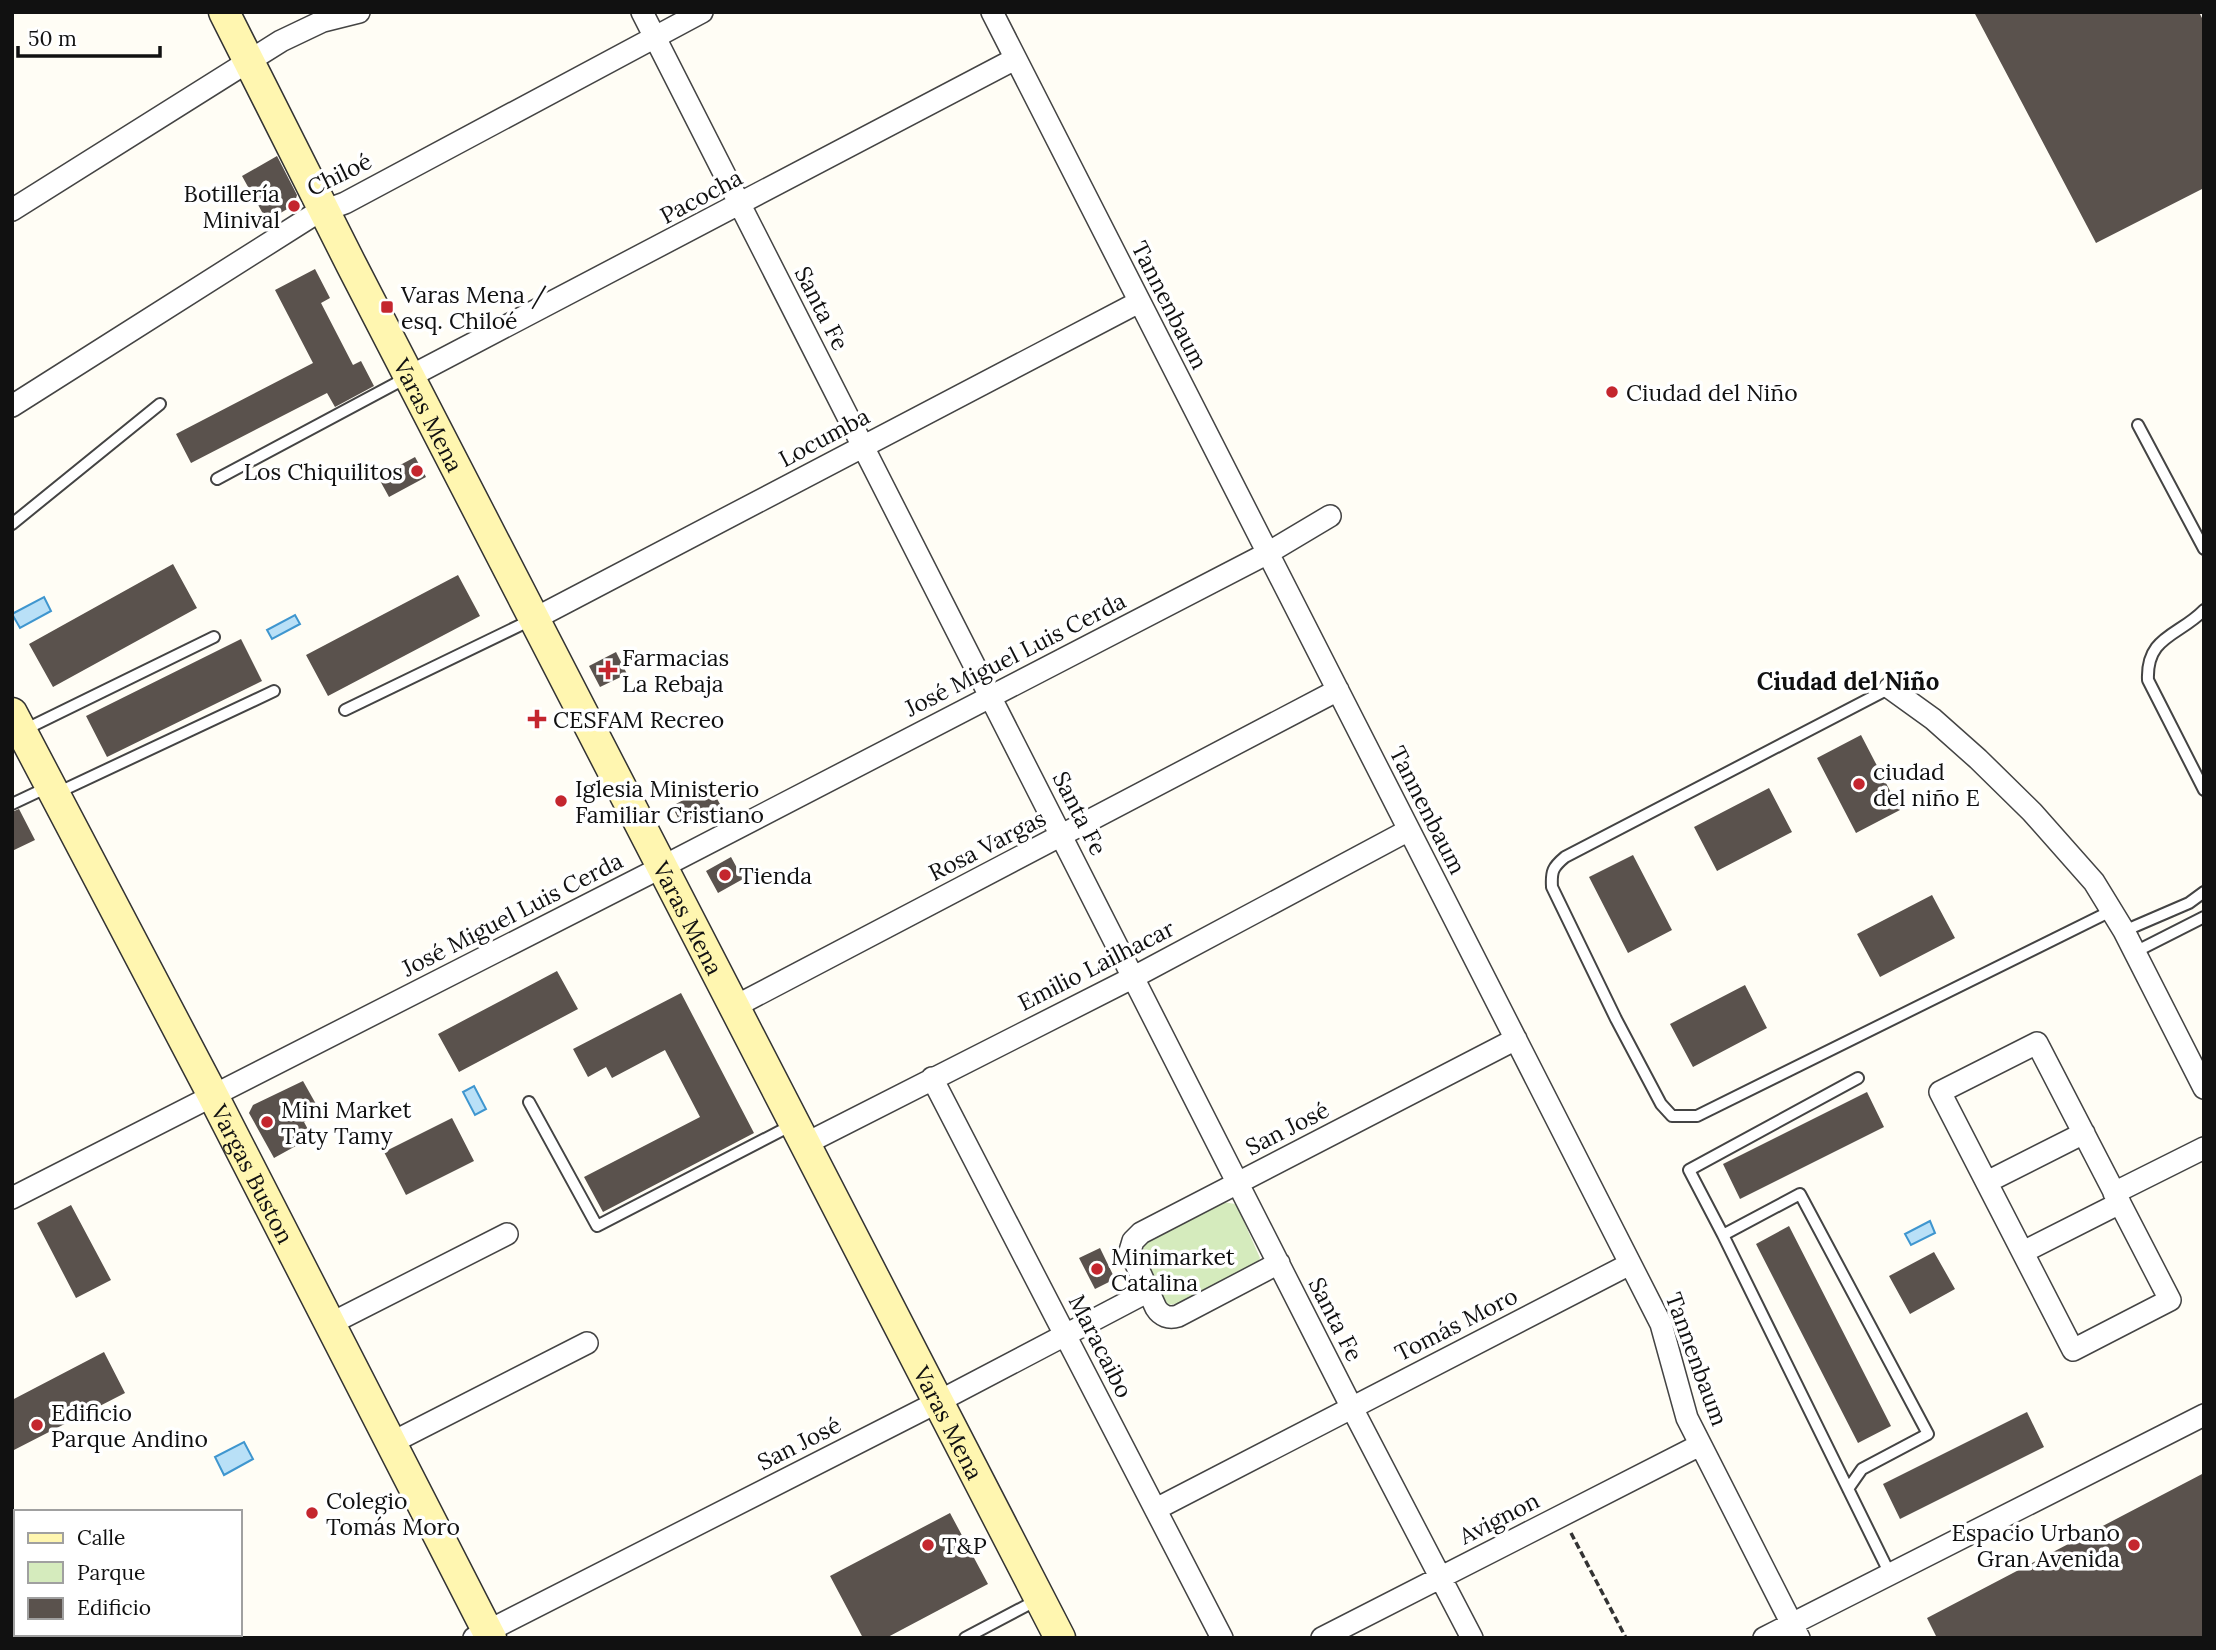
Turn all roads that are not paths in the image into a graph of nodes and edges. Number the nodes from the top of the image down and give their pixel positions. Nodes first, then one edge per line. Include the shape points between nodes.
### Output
1 (224, 12) edge
2 (359, 12) edge
3 (642, 12) edge
4 (702, 12) edge
5 (992, 12) edge
6 (654, 37) junction
7 (1016, 59) junction
8 (248, 60) junction
9 (740, 205) junction
10 (12, 210) edge
11 (323, 211) junction
12 (1139, 302) junction
13 (409, 377) junction
14 (160, 404) dead end
15 (12, 406) edge
16 (2138, 425) dead end
17 (863, 446) junction
18 (217, 479) dead end
19 (1330, 516) dead end
20 (12, 524) edge
21 (2204, 549) edge
22 (1268, 553) junction
23 (2204, 610) edge
24 (534, 619) junction
25 (214, 637) dead end
26 (1890, 688) joint
27 (1338, 690) junction
28 (274, 691) dead end
29 (991, 697) junction
30 (345, 710) dead end
31 (17, 722) edge
32 (53, 790) junction
33 (2204, 790) edge
34 (12, 804) edge
35 (1409, 830) junction
36 (1062, 836) junction
37 (662, 867) junction
38 (2204, 892) edge
39 (2111, 911) junction
40 (2204, 917) edge
41 (2124, 931) junction
42 (2135, 952) junction
43 (1134, 976) junction
44 (734, 1007) junction
45 (1516, 1039) junction
46 (932, 1078) junction
47 (1858, 1078) dead end
48 (2204, 1088) edge
49 (213, 1096) junction
50 (528, 1102) dead end
51 (2084, 1133) junction
52 (800, 1134) junction
53 (2204, 1148) edge
54 (1987, 1182) junction
55 (1238, 1183) junction
56 (12, 1198) edge
57 (2117, 1198) junction
58 (508, 1234) dead end
59 (1723, 1235) junction
60 (2023, 1252) junction
61 (1279, 1264) junction
62 (1630, 1264) junction
63 (1147, 1292) junction
64 (330, 1324) junction
65 (1065, 1335) junction
66 (587, 1343) dead end
67 (938, 1401) junction
68 (1352, 1408) junction
69 (2204, 1416) edge
70 (391, 1443) junction
71 (1700, 1445) junction
72 (1848, 1489) junction
73 (1156, 1510) junction
74 (12, 1564) edge
75 (14, 1571) edge
76 (1890, 1574) junction
77 (1440, 1577) junction
78 (1040, 1598) junction
79 (1796, 1631) edge
80 (1053, 1633) edge
81 (484, 1636) edge
82 (965, 1638) edge
83 (1222, 1638) edge
84 (1322, 1638) edge
85 (1472, 1638) edge
86 (1764, 1638) edge

1 - 8 street, Varas Mena
2 - 8 street via 307,27
3 - 6 street, Santa Fe
4 - 6 street, Chiloé
5 - 7 street, Tannenbaum
6 - 9 street, Santa Fe
6 - 11 street, Chiloé
7 - 9 street, Pacocha
7 - 12 street, Tannenbaum
8 - 10 street
8 - 11 street, Varas Mena
9 - 13 street, Pacocha
9 - 17 street, Santa Fe
11 - 13 street, Varas Mena
11 - 15 street, Chiloé
12 - 17 street, Locumba
12 - 22 street, Tannenbaum
13 - 18 lane
13 - 24 street, Varas Mena
14 - 20 lane
16 - 21 lane
17 - 24 street, Locumba
17 - 29 street, Santa Fe
19 - 22 street, José Miguel Luis Cerda
22 - 27 street, Tannenbaum
22 - 29 street, José Miguel Luis Cerda
23 - 33 lane via 2159,644 2147,667 2148,680
24 - 30 lane
24 - 37 street, Varas Mena
25 - 31 lane
26 - 39 street via 1934,719 2032,812 2094,882
26 - 39 lane via 1555,865 1552,887 1616,1019 1661,1104 1672,1116 1697,1116
27 - 35 street, Tannenbaum
27 - 36 street, Rosa Vargas
28 - 32 lane
29 - 36 street, Santa Fe
29 - 37 street, José Miguel Luis Cerda
31 - 32 street, Vargas Buston
32 - 34 lane
32 - 49 street, Vargas Buston
35 - 43 street, Emilio Lailhacar
35 - 45 street, Tannenbaum
36 - 43 street, Santa Fe
36 - 44 street, Rosa Vargas
37 - 44 street, Varas Mena
37 - 49 street, José Miguel Luis Cerda
38 - 41 lane via 2189,904
39 - 41 street
40 - 42 lane
41 - 42 street
42 - 48 street
43 - 46 street, Emilio Lailhacar
43 - 55 street, Santa Fe
44 - 52 street, Varas Mena
45 - 55 street, San José
45 - 62 street, Tannenbaum
46 - 52 street, Emilio Lailhacar
46 - 65 street, Maracaibo
47 - 59 lane via 1689,1170
49 - 56 street, José Miguel Luis Cerda
49 - 64 street, Vargas Buston
50 - 52 lane via 597,1226
51 - 54 street
51 - 54 street via 2037,1043 1940,1092
51 - 57 street
52 - 67 street, Varas Mena
53 - 57 street
54 - 60 street
55 - 61 street, Santa Fe
55 - 63 street, San José via 1135,1238 1130,1254
57 - 60 street
57 - 60 street via 2169,1300 2073,1350
58 - 64 street
59 - 72 lane
59 - 72 lane via 1800,1194 1928,1433 1862,1469
61 - 63 street, San José via 1174,1317 1158,1312
61 - 68 street, Santa Fe
62 - 68 street, Tomás Moro
62 - 71 street, Tannenbaum via 1666,1336 1680,1402
63 - 65 street, San José
64 - 70 street, Vargas Buston
65 - 67 street, San José
65 - 73 street, Maracaibo
66 - 70 street
67 - 78 street, Varas Mena
67 - 81 street, San José
68 - 73 street, Tomás Moro
68 - 77 street, Santa Fe
69 - 76 street
70 - 81 street, Vargas Buston
71 - 77 street, Avignon
71 - 79 street, Tannenbaum
72 - 76 lane
73 - 83 street, Maracaibo
74 - 75 street
76 - 79 street
77 - 84 street, Avignon
77 - 85 street, Santa Fe
78 - 80 street, Varas Mena
78 - 82 lane
79 - 86 street

